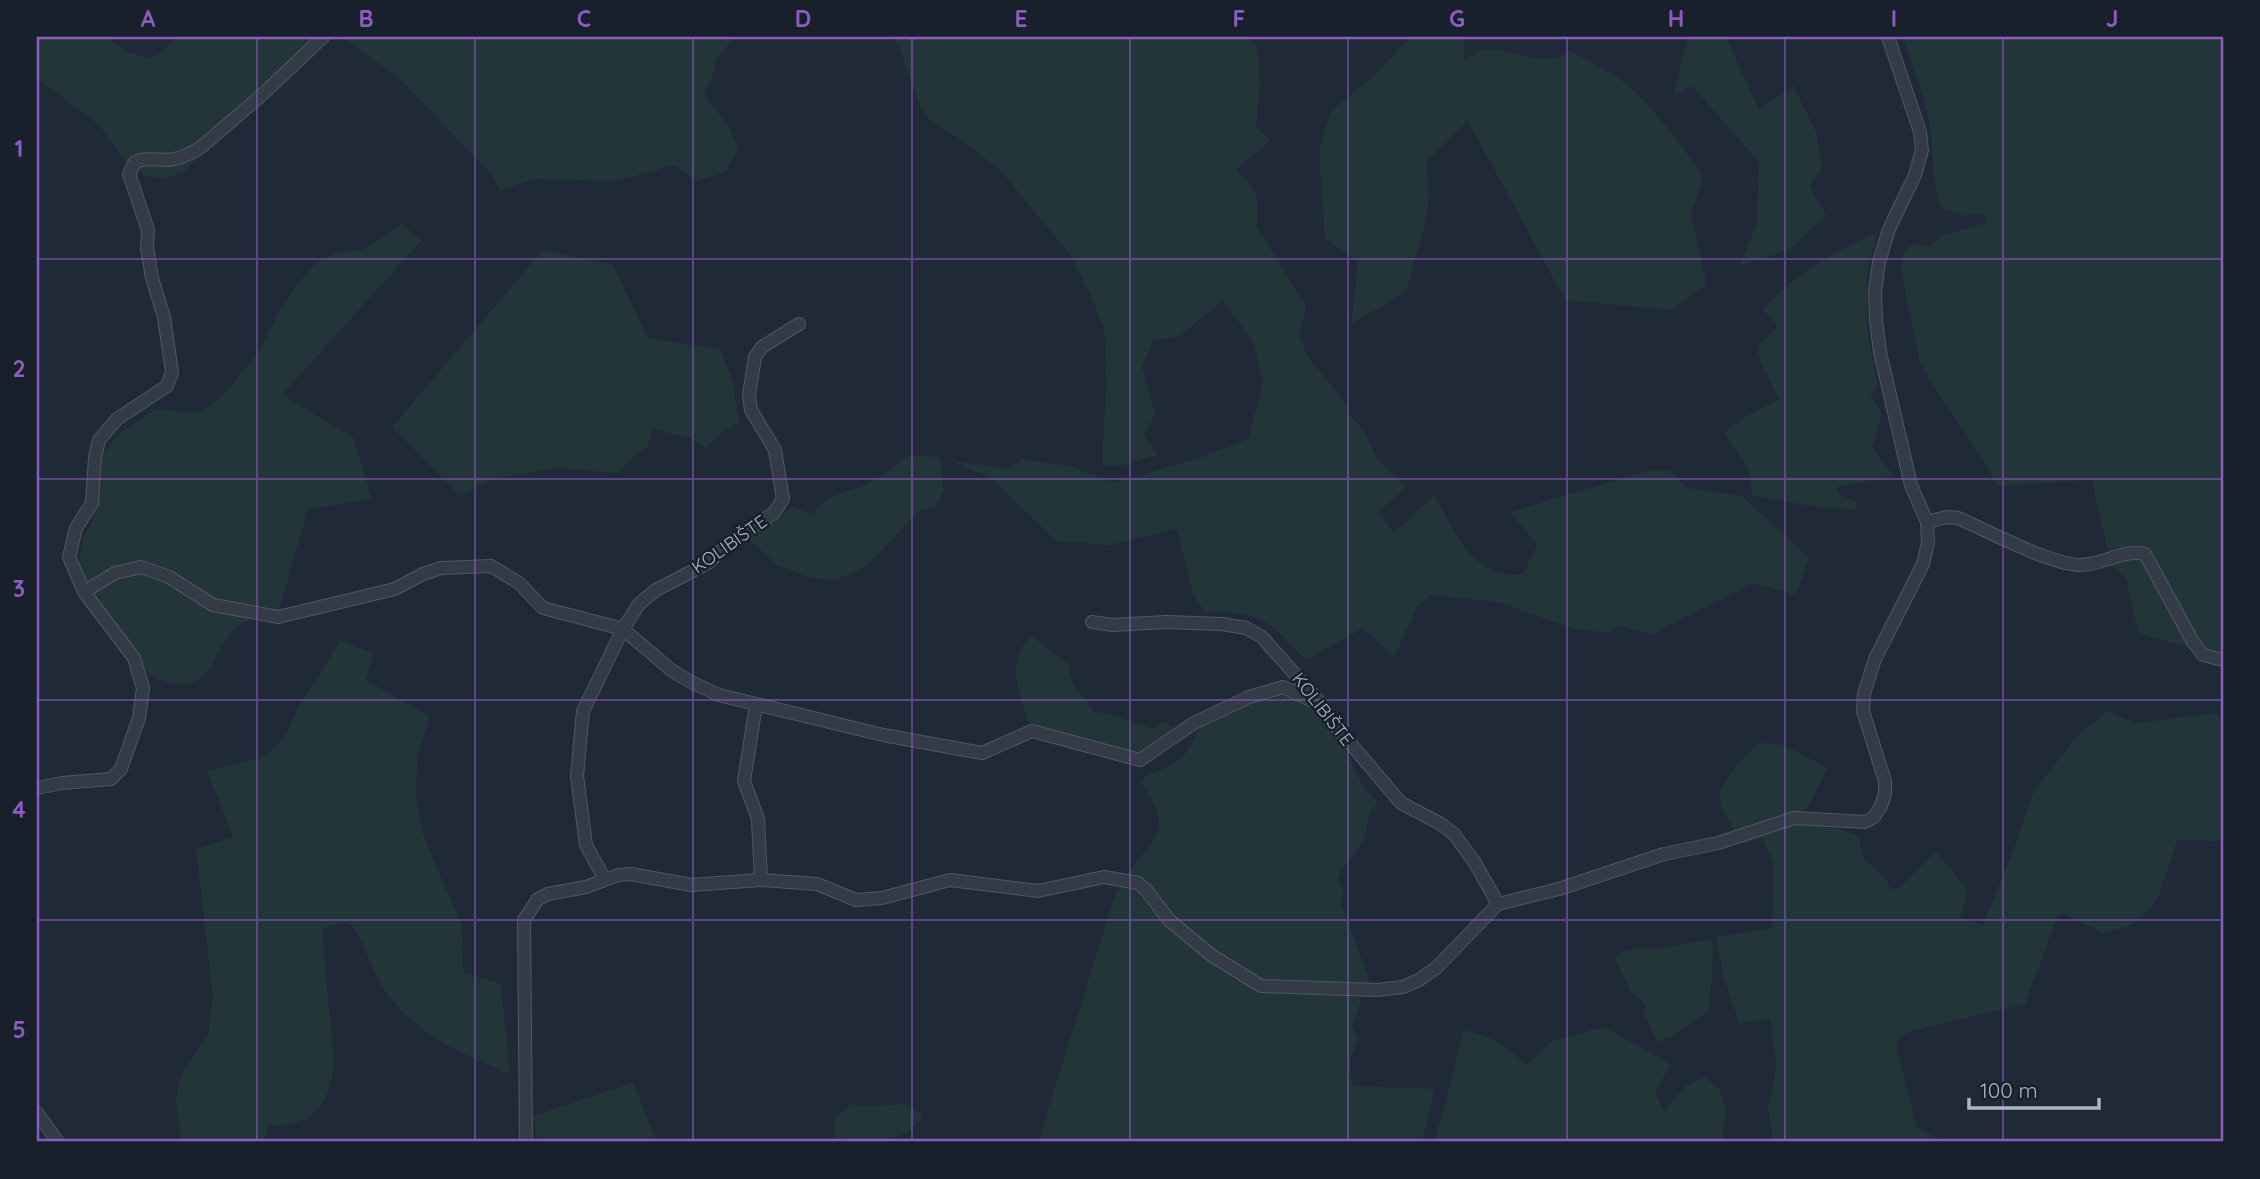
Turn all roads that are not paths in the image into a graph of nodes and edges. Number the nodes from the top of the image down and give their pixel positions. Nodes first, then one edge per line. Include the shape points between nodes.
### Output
1 (323, 37) edge
2 (1888, 37) edge
3 (799, 324) dead end
4 (1927, 522) junction
5 (84, 592) junction
6 (1092, 622) dead end
7 (623, 629) junction
8 (2223, 660) edge
9 (756, 705) junction
10 (1323, 706) junction
11 (37, 788) edge
12 (604, 878) junction
13 (761, 880) junction
14 (1498, 904) junction
15 (37, 1113) edge
16 (58, 1142) edge
17 (526, 1142) edge

1 - 5 street via 200,148 170,160 135,162 130,174 148,230 150,268 172,372 166,386 117,419 99,440 92,503 76,528 69,557
2 - 4 street via 1922,150 1879,262 1876,320 1911,485
3 - 7 street, KOLIBIŠTE via 762,347 755,357 750,395 751,410 775,450 783,499 774,513 708,563 656,590 639,604
4 - 8 street via 1958,518 2064,564 2084,565 2133,551 2145,554 2193,642 2203,655
4 - 14 street via 1923,564 1875,659 1864,694 1863,711 1885,781 1885,794 1874,817 1865,822 1794,818
5 - 7 street via 115,573 141,567 169,577 213,605 278,617 395,589 441,568 491,566 519,583 542,608
5 - 11 street via 134,658 143,688 139,718 121,769 111,779
6 - 10 street, KOLIBIŠTE via 1247,628 1262,637
7 - 9 street via 691,682
7 - 12 street, KOLIBIŠTE via 583,711 578,776 586,845
9 - 10 street via 982,753 1032,731 1140,760 1194,723 1249,697 1283,687
9 - 13 street via 744,781 758,819
10 - 14 street, KOLIBIŠTE via 1401,803 1454,834
12 - 13 street via 631,874 691,885
12 - 17 street via 538,899 524,920
13 - 14 street via 817,884 856,900 950,880 1038,891 1104,877 1130,881 1147,891 1169,920 1211,955 1261,986 1377,990 1403,987 1436,968
15 - 16 street

